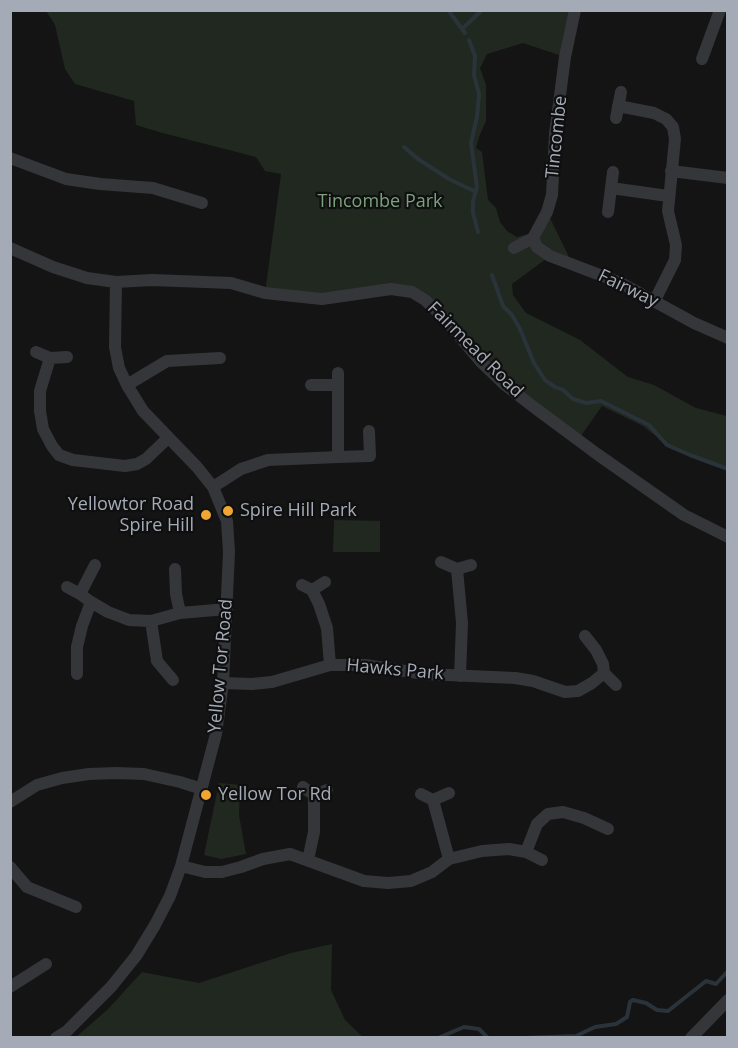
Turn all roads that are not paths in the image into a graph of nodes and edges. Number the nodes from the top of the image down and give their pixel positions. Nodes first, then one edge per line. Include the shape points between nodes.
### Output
1 (575, 10) edge
2 (720, 10) edge
3 (714, 27) junction
4 (728, 31) edge
5 (702, 59) dead end
6 (621, 92) dead end
7 (10, 158) edge
8 (671, 171) junction
9 (613, 172) dead end
10 (728, 178) edge
11 (611, 188) junction
12 (668, 196) junction
13 (202, 203) dead end
14 (608, 212) dead end
15 (533, 238) junction
16 (10, 248) edge
17 (514, 248) dead end
18 (116, 282) junction
19 (654, 302) junction
20 (728, 338) edge
21 (36, 352) dead end
22 (67, 357) dead end
23 (50, 358) junction
24 (220, 358) dead end
25 (127, 385) junction
26 (311, 385) dead end
27 (369, 431) dead end
28 (168, 438) junction
29 (338, 458) junction
30 (213, 488) junction
31 (728, 537) edge
32 (441, 562) dead end
33 (96, 565) dead end
34 (471, 565) dead end
35 (175, 569) dead end
36 (457, 569) junction
37 (325, 582) dead end
38 (68, 587) dead end
39 (80, 594) junction
40 (91, 602) junction
41 (227, 609) junction
42 (180, 613) junction
43 (151, 621) junction
44 (585, 636) dead end
45 (63, 655) dead end
46 (77, 656) junction
47 (330, 665) junction
48 (604, 673) junction
49 (77, 674) dead end
50 (460, 676) junction
51 (172, 680) dead end
52 (223, 683) junction
53 (616, 685) dead end
54 (303, 787) dead end
55 (202, 789) junction
56 (327, 790) dead end
57 (449, 793) dead end
58 (421, 794) dead end
59 (314, 795) junction
60 (432, 800) junction
61 (10, 802) edge
62 (608, 829) dead end
63 (526, 852) junction
64 (449, 859) junction
65 (308, 860) junction
66 (542, 860) dead end
67 (181, 866) junction
68 (10, 867) edge
69 (76, 907) dead end
70 (46, 964) dead end
71 (10, 987) edge
72 (728, 1000) edge
73 (56, 1038) edge
74 (691, 1038) edge

1 - 15 street, Tincombe via 555,134 552,195
2 - 3 street
3 - 4 street
3 - 5 street
6 - 8 street via 617,112 654,113 666,118 673,127
7 - 13 street via 66,178 153,188
8 - 10 street
8 - 12 street
9 - 11 street
11 - 12 street
11 - 14 street
12 - 19 street via 675,260
15 - 17 street
15 - 19 street, Fairway via 537,247 550,256 621,283
16 - 18 street, Fairmead Road via 87,278
18 - 25 street, Yellow Tor Road via 115,347
18 - 31 street, Fairmead Road via 231,283 322,299 391,289 412,292 444,318 481,362 527,402 684,515
19 - 20 street, Fairway
21 - 23 street
22 - 23 street
23 - 28 street via 40,391 40,411 43,429 59,454 73,460 125,466 146,459
24 - 25 street via 167,361
25 - 28 street, Yellow Tor Road via 143,411
26 - 29 street via 338,379
27 - 29 street via 370,456
28 - 30 street, Yellow Tor Road
29 - 30 street via 268,460 241,469
30 - 41 street, Yellow Tor Road via 227,520
32 - 36 street
33 - 39 street
34 - 36 street
35 - 42 street
36 - 50 street, Hawks Park via 462,623
37 - 47 street, Hawks Park via 307,587 327,628
38 - 39 street
39 - 40 street
40 - 43 street via 129,620
40 - 46 street
41 - 42 street
41 - 52 street, Yellow Tor Road
42 - 43 street
43 - 51 street via 157,661
44 - 48 street via 596,650
45 - 46 street
46 - 49 street
47 - 50 street, Hawks Park
47 - 52 street, Hawks Park via 272,682
48 - 50 street, Hawks Park via 578,691 565,692 515,678
48 - 53 street
52 - 55 street, Yellow Tor Road via 216,734
54 - 59 street
55 - 61 street via 144,774 108,773 37,785
55 - 67 street, Yellow Tor Road
56 - 59 street
57 - 60 street
58 - 60 street
59 - 65 street via 314,832
60 - 64 street
62 - 63 street via 563,812 548,814 537,824
63 - 64 street via 482,851
63 - 66 street
64 - 65 street via 432,872 388,883 364,881
65 - 67 street via 290,854 222,872
67 - 73 street, Yellow Tor Road via 170,896 136,956 111,987
68 - 69 street via 27,887
70 - 71 street
72 - 74 street

